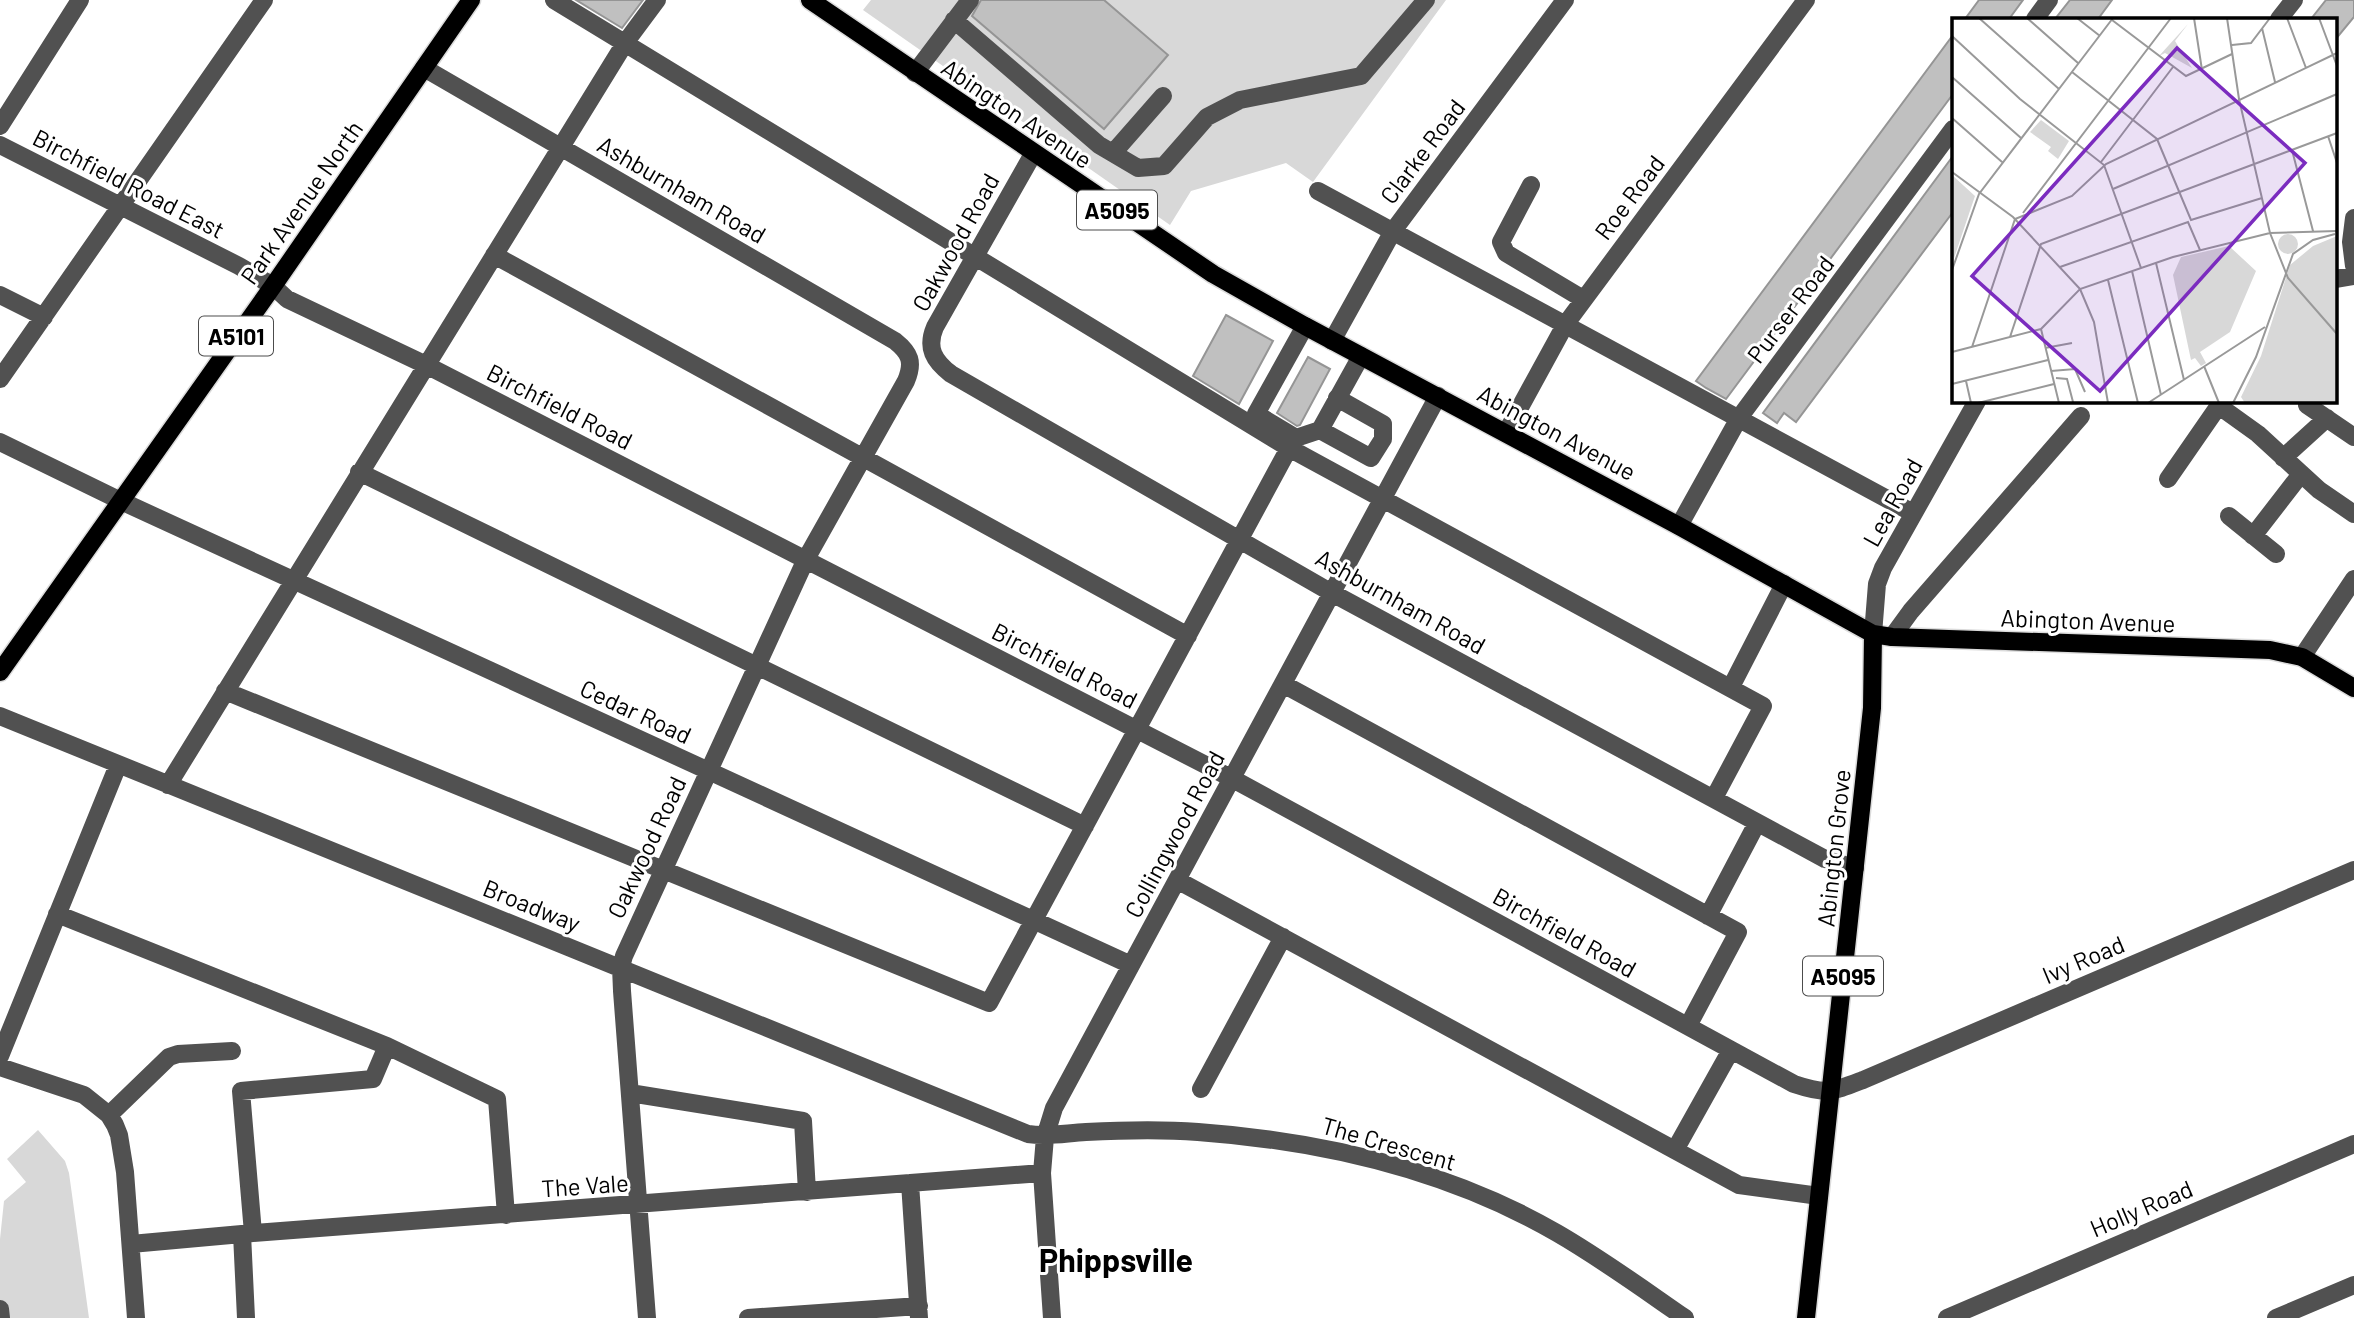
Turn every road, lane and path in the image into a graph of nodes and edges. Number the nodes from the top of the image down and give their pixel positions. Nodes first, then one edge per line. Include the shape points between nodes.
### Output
1 (80, 0) edge
2 (264, 0) edge
3 (471, 0) edge
4 (554, 0) edge
5 (657, 0) edge
6 (810, 0) edge
7 (971, 0) edge
8 (1426, 0) edge
9 (1565, 0) edge
10 (1806, 0) edge
11 (2049, 0) edge
12 (2294, 0) edge
13 (2036, 18) edge
14 (2280, 18) edge
15 (954, 20) junction
16 (625, 43) junction
17 (424, 68) junction
18 (915, 74) junction
19 (1163, 96) dead end
20 (0, 126) edge
21 (1952, 130) edge
22 (0, 145) edge
23 (561, 147) junction
24 (1113, 153) junction
25 (1033, 154) junction
26 (1531, 185) dead end
27 (1318, 191) dead end
28 (121, 205) junction
29 (2354, 218) edge
30 (1393, 231) junction
31 (494, 255) junction
32 (974, 257) junction
33 (2354, 266) edge
34 (2354, 275) edge
35 (2336, 279) edge
36 (273, 286) junction
37 (0, 295) edge
38 (1583, 299) junction
39 (44, 317) junction
40 (1565, 325) junction
41 (1305, 326) junction
42 (1332, 341) junction
43 (1361, 356) junction
44 (934, 357) joint
45 (911, 358) joint
46 (426, 365) junction
47 (0, 379) edge
48 (1438, 396) junction
49 (1337, 398) junction
50 (1976, 402) edge
51 (2220, 403) edge
52 (2307, 405) dead end
53 (2081, 416) dead end
54 (1739, 418) junction
55 (2327, 418) junction
56 (1320, 430) junction
57 (1506, 433) junction
58 (2354, 437) edge
59 (0, 442) edge
60 (1289, 448) junction
61 (862, 457) junction
62 (2283, 458) junction
63 (359, 472) junction
64 (2301, 474) junction
65 (2168, 479) dead end
66 (1382, 500) junction
67 (121, 501) junction
68 (1913, 513) junction
69 (2354, 514) edge
70 (2229, 516) dead end
71 (1679, 526) junction
72 (2253, 536) junction
73 (1239, 540) junction
74 (2276, 554) dead end
75 (806, 559) junction
76 (2354, 579) edge
77 (294, 580) junction
78 (1784, 584) junction
79 (1332, 593) junction
80 (1873, 634) junction
81 (1188, 636) junction
82 (1892, 637) junction
83 (2302, 657) junction
84 (757, 666) junction
85 (0, 672) edge
86 (1283, 684) junction
87 (1731, 687) junction
88 (2354, 688) edge
89 (225, 691) junction
90 (0, 716) edge
91 (1138, 730) junction
92 (118, 765) junction
93 (708, 771) junction
94 (1231, 778) junction
95 (168, 785) junction
96 (1714, 799) junction
97 (1757, 823) junction
98 (1085, 826) junction
99 (1856, 868) junction
100 (663, 870) junction
101 (2354, 870) edge
102 (1177, 880) junction
103 (57, 914) junction
104 (1709, 916) junction
105 (1034, 919) junction
106 (1283, 937) junction
107 (1131, 965) junction
108 (621, 967) junction
109 (1688, 1026) junction
110 (387, 1046) junction
111 (1731, 1050) junction
112 (232, 1051) dead end
113 (0, 1056) edge
114 (0, 1067) edge
115 (1201, 1089) dead end
116 (1830, 1092) junction
117 (630, 1093) junction
118 (109, 1115) junction
119 (1045, 1137) junction
120 (2354, 1144) edge
121 (1675, 1150) junction
122 (1042, 1173) junction
123 (910, 1183) junction
124 (807, 1192) junction
125 (1819, 1196) junction
126 (639, 1205) junction
127 (506, 1215) junction
128 (247, 1233) junction
129 (131, 1244) junction
130 (2354, 1285) edge
131 (0, 1309) edge
132 (919, 1312) edge
133 (1, 1318) edge
134 (136, 1318) edge
135 (246, 1318) edge
136 (647, 1318) edge
137 (748, 1318) edge
138 (1052, 1318) edge
139 (1685, 1318) edge
140 (1806, 1318) edge
141 (1947, 1318) edge
142 (2276, 1318) edge

1 - 20 street
2 - 28 street
3 - 17 main road, Park Avenue North / A5101
4 - 16 street
5 - 16 street
6 - 18 main road, Abington Avenue / A5095
7 - 15 street
8 - 24 street via 1361,76 1240,100 1207,117 1164,166 1138,168
9 - 30 street, Clarke Road
10 - 38 street, Roe Road
11 - 13 street
12 - 14 street
15 - 18 street
15 - 24 street
16 - 23 street
16 - 32 street
17 - 23 street, Ashburnham Road
17 - 36 main road, Park Avenue North / A5101
18 - 25 main road, Abington Avenue / A5095
19 - 24 street
21 - 54 street, Purser Road
22 - 28 street, Birchfield Road East
23 - 31 street
23 - 45 street, Ashburnham Road via 895,341
25 - 32 street, Oakwood Road
25 - 41 main road, Abington Avenue / A5095 via 1213,275
26 - 38 street via 1501,242 1503,248
27 - 30 street
28 - 36 street, Birchfield Road East
28 - 39 street
29 - 33 street
30 - 40 street
30 - 42 street, Clarke Road
31 - 46 street
31 - 61 street
32 - 44 street, Oakwood Road via 931,337
32 - 60 street
34 - 35 street
36 - 46 street, Birchfield Road via 287,299
36 - 67 main road, Park Avenue North / A5101
37 - 39 street
38 - 40 street, Roe Road
39 - 47 street
40 - 54 street
40 - 57 street, Roe Road
41 - 42 main road, Abington Avenue / A5095
41 - 56 street via 1256,414 1296,438
42 - 43 main road, Abington Avenue / A5095
43 - 48 main road, Abington Avenue / A5095
43 - 49 street
44 - 73 street, Ashburnham Road via 951,374
45 - 61 street, Oakwood Road via 906,381
46 - 63 street
46 - 75 street, Birchfield Road
48 - 57 main road, Abington Avenue / A5095
48 - 66 street, Collingwood Road
49 - 56 street
49 - 56 street via 1383,424 1383,439 1371,457
50 - 68 street, Lea Road
51 - 62 street
51 - 65 street
52 - 55 street
53 - 82 street
54 - 68 street
54 - 71 street, Purser Road
55 - 58 street
55 - 62 street
57 - 71 main road, Abington Avenue / A5095
59 - 67 street, Cedar Road
60 - 66 street
60 - 73 street
61 - 75 street, Oakwood Road
61 - 81 street
62 - 64 street
63 - 77 street
63 - 84 street
64 - 69 street
64 - 72 street
66 - 79 street, Collingwood Road
66 - 87 street
67 - 77 street, Cedar Road
67 - 85 main road, Park Avenue North / A5101
68 - 80 street, Lea Road via 1877,584
70 - 72 street
71 - 78 main road, Abington Avenue / A5095
72 - 74 street
73 - 79 street, Ashburnham Road
73 - 81 street
75 - 84 street, Oakwood Road
75 - 91 street, Birchfield Road
76 - 83 street
77 - 89 street
77 - 93 street, Cedar Road
78 - 80 main road, Abington Avenue / A5095
78 - 87 street
79 - 86 street, Collingwood Road
79 - 96 street, Ashburnham Road
80 - 82 main road, Abington Avenue
80 - 99 main road, Abington Grove / A5095 via 1872,708
81 - 91 street
82 - 83 main road, Abington Avenue via 2270,650
83 - 88 main road, Abington Avenue
84 - 93 street, Oakwood Road
84 - 98 street
86 - 94 street, Collingwood Road
86 - 104 street
87 - 96 street via 1763,706
89 - 95 street
89 - 100 street
90 - 92 street, Broadway
91 - 94 street, Birchfield Road
91 - 98 street
92 - 95 street, Broadway
92 - 103 street
93 - 100 street, Oakwood Road
93 - 105 street, Cedar Road
94 - 102 street, Collingwood Road
94 - 109 street, Birchfield Road
95 - 108 street, Broadway
96 - 97 street, Ashburnham Road
97 - 99 street, Ashburnham Road via 1825,859
97 - 104 street
98 - 105 street
99 - 116 main road, Abington Grove / A5095
100 - 105 street via 989,1003
100 - 108 street, Oakwood Road
101 - 116 street, Ivy Road
102 - 106 street
102 - 107 street, Collingwood Road
103 - 110 street
103 - 113 street
104 - 109 street via 1738,932
105 - 107 street, Cedar Road
106 - 115 street
106 - 121 street
107 - 119 street, Collingwood Road via 1054,1108
108 - 117 street, Oakwood Road
108 - 119 street, Broadway
109 - 111 street, Birchfield Road
110 - 127 street via 497,1099
110 - 128 street via 373,1079 241,1091
111 - 116 street, Birchfield Road via 1794,1084
111 - 121 street
112 - 118 street via 170,1057
114 - 118 street via 84,1096
116 - 125 main road, Abington Grove / A5095
117 - 124 street via 803,1121
117 - 126 street, Oakwood Road
118 - 129 street via 122,1150
119 - 122 street, Collingwood Road
119 - 139 street, The Crescent via 1123,1130 1196,1132 1268,1139 1382,1161 1497,1203 1555,1232
120 - 141 street, Holly Road
121 - 125 street via 1739,1185
122 - 123 street, The Vale
122 - 138 street, Collingwood Road
123 - 124 street, The Vale
123 - 132 street
124 - 126 street, The Vale
125 - 140 main road, Abington Grove / A5095
126 - 127 street, The Vale
126 - 136 street, Oakwood Road
127 - 128 street, The Vale
128 - 129 street, The Vale
128 - 135 street
129 - 134 street
130 - 142 street
131 - 133 street
132 - 137 street

